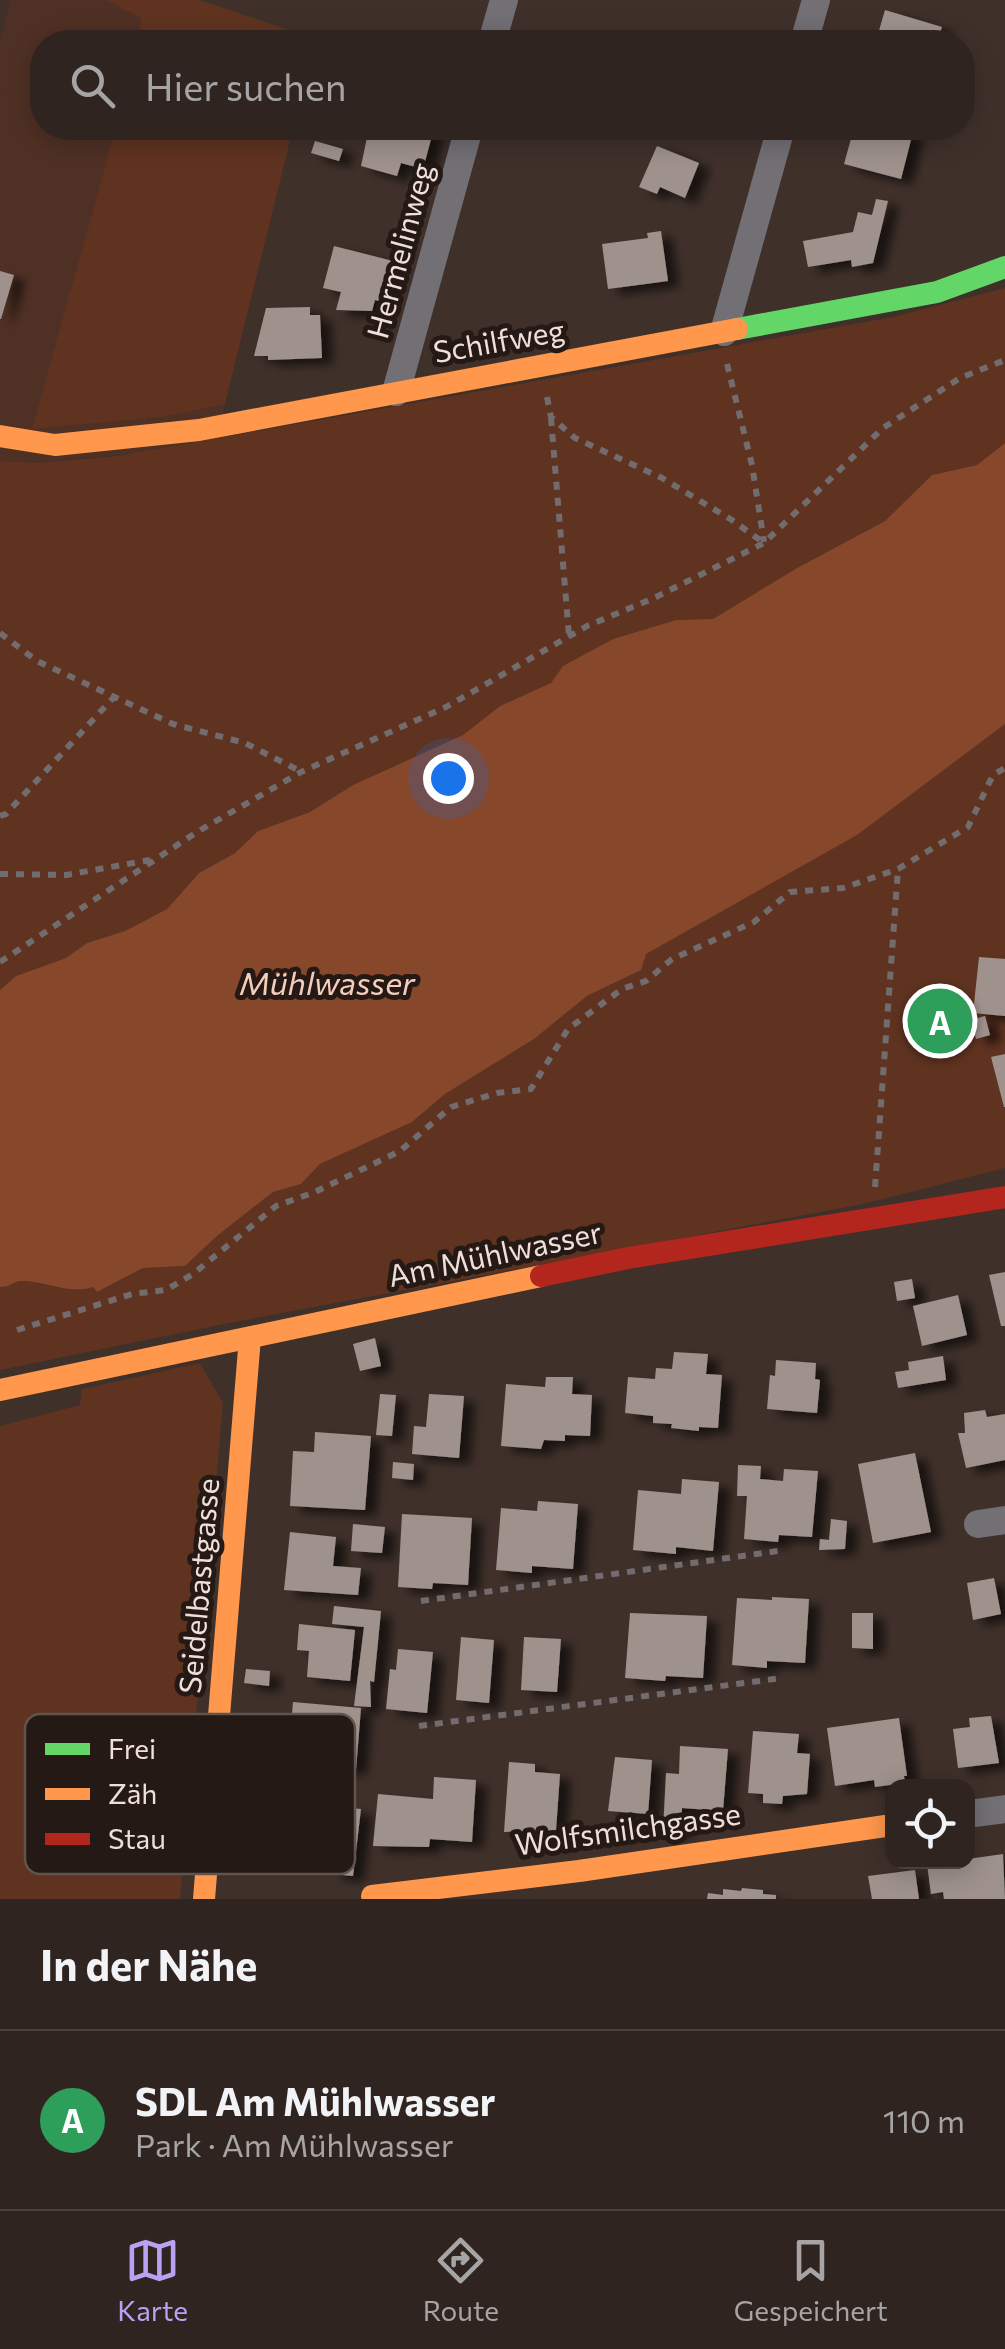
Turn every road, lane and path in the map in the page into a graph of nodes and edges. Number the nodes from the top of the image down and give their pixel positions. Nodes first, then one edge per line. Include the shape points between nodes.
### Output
1 (504, 0) edge
2 (816, 0) edge
3 (495, 30) edge
4 (807, 30) edge
5 (465, 140) edge
6 (778, 140) edge
7 (1005, 266) edge
8 (724, 332) junction
9 (1005, 360) edge
10 (542, 364) junction
11 (396, 392) junction
12 (550, 416) junction
13 (0, 436) edge
14 (764, 543) junction
15 (0, 633) edge
16 (568, 636) junction
17 (114, 697) junction
18 (1005, 768) edge
19 (301, 772) junction
20 (0, 816) edge
21 (156, 859) junction
22 (898, 869) junction
23 (0, 874) edge
24 (0, 962) edge
25 (1005, 1198) edge
26 (872, 1220) junction
27 (17, 1330) dead end
28 (250, 1337) junction
29 (0, 1390) edge
30 (778, 1551) dead end
31 (421, 1602) dead end
32 (782, 1678) dead end
33 (219, 1714) edge
34 (419, 1726) dead end
35 (1005, 1809) edge
36 (975, 1813) edge
37 (885, 1827) edge
38 (206, 1874) edge
39 (372, 1896) dead end
40 (204, 1899) edge

1 - 3 street
2 - 4 street
5 - 11 street, Hermelinweg
6 - 8 street
7 - 8 street, Schilfweg via 937,292
8 - 10 street, Schilfweg
8 - 14 path
9 - 14 path via 960,378 883,428
10 - 11 street, Schilfweg
10 - 12 path
11 - 13 street, Schilfweg via 200,430 55,445
12 - 14 path via 575,438 662,478
12 - 16 path
14 - 16 path
15 - 17 path via 37,661
16 - 19 path via 446,707
17 - 19 path via 173,724 245,743
17 - 20 path
18 - 22 path via 993,774 968,827
19 - 21 path
21 - 23 path via 66,875
21 - 24 path
22 - 26 path
22 - 27 path via 843,888 790,892 754,922 672,959 568,1029 531,1088 451,1106 400,1151 276,1206 166,1290
25 - 26 street, Am Mühlwasser
26 - 28 street, Am Mühlwasser via 628,1258
28 - 29 street, Am Mühlwasser
28 - 33 street, Seidelbastgasse
30 - 31 path
32 - 34 path
35 - 36 street
37 - 39 street, Wolfsmilchgasse
38 - 40 street, Seidelbastgasse

